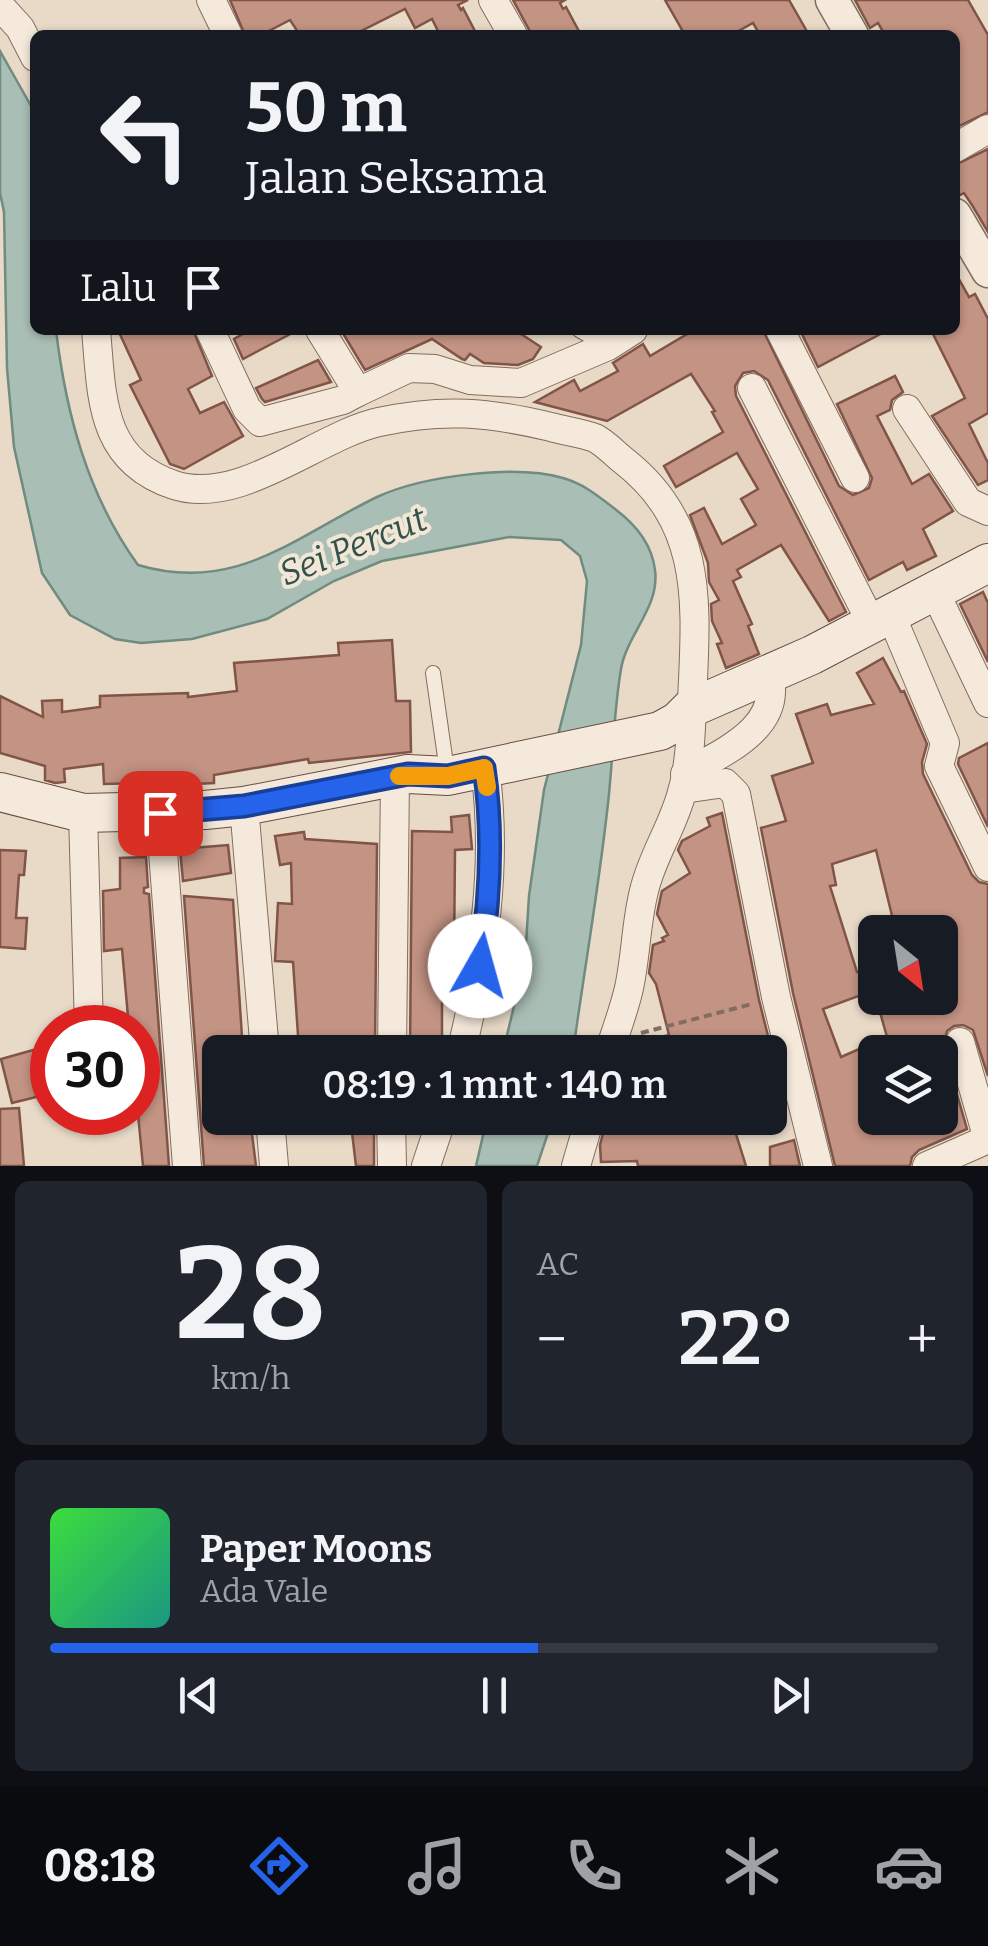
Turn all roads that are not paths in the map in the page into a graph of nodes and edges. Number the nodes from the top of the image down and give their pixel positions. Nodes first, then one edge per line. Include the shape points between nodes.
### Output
1 (211, 0) edge
2 (492, 0) edge
3 (832, 0) edge
4 (0, 6) edge
5 (226, 30) edge
6 (509, 30) edge
7 (849, 30) edge
8 (30, 47) edge
9 (988, 129) edge
10 (960, 145) edge
11 (960, 223) edge
12 (988, 271) edge
13 (97, 335) edge
14 (212, 335) edge
15 (323, 335) edge
16 (588, 335) edge
17 (625, 335) edge
18 (783, 335) edge
19 (608, 346) junction
20 (752, 388) dead end
21 (358, 392) junction
22 (908, 409) dead end
23 (855, 478) dead end
24 (988, 511) edge
25 (988, 563) edge
26 (935, 592) junction
27 (881, 619) junction
28 (434, 673) dead end
29 (769, 675) junction
30 (988, 703) edge
31 (670, 715) junction
32 (482, 759) junction
33 (402, 776) junction
34 (684, 782) junction
35 (0, 792) edge
36 (244, 806) junction
37 (82, 813) junction
38 (160, 813) junction
39 (988, 867) edge
40 (88, 1005) edge
41 (264, 1035) edge
42 (393, 1035) edge
43 (465, 1035) edge
44 (615, 1035) edge
45 (960, 1042) dead end
46 (271, 1135) edge
47 (391, 1135) edge
48 (436, 1135) edge
49 (585, 1135) edge
50 (988, 1139) edge
51 (187, 1166) edge
52 (274, 1166) edge
53 (392, 1166) edge
54 (426, 1166) edge
55 (576, 1166) edge
56 (818, 1166) edge
57 (927, 1166) edge

1 - 5 street
2 - 6 street
3 - 7 street
4 - 8 street
9 - 10 street
11 - 12 street
13 - 31 street via 104,406 115,439 132,464 176,486 222,487 376,422 454,411 596,439 646,478 690,556 696,617
14 - 21 street via 247,409 260,422
15 - 21 street
16 - 19 lane
17 - 19 street
18 - 23 street
19 - 21 street via 521,382 410,368
20 - 27 street
22 - 24 street via 968,502
25 - 26 main road
26 - 27 main road
26 - 30 street
27 - 29 main road
27 - 39 street via 945,743 939,766
28 - 32 lane
29 - 31 main road
29 - 34 street via 766,714 750,734
31 - 32 main road
31 - 34 street
32 - 33 main road
32 - 43 street via 490,879
33 - 36 main road
33 - 42 street
34 - 44 street via 652,860 630,987
34 - 56 street via 725,783 736,794
35 - 37 main road
36 - 38 main road
36 - 41 street
37 - 38 main road
37 - 40 street
38 - 51 street
45 - 50 street
46 - 52 street
47 - 53 street
48 - 54 street
49 - 55 street
50 - 57 street

